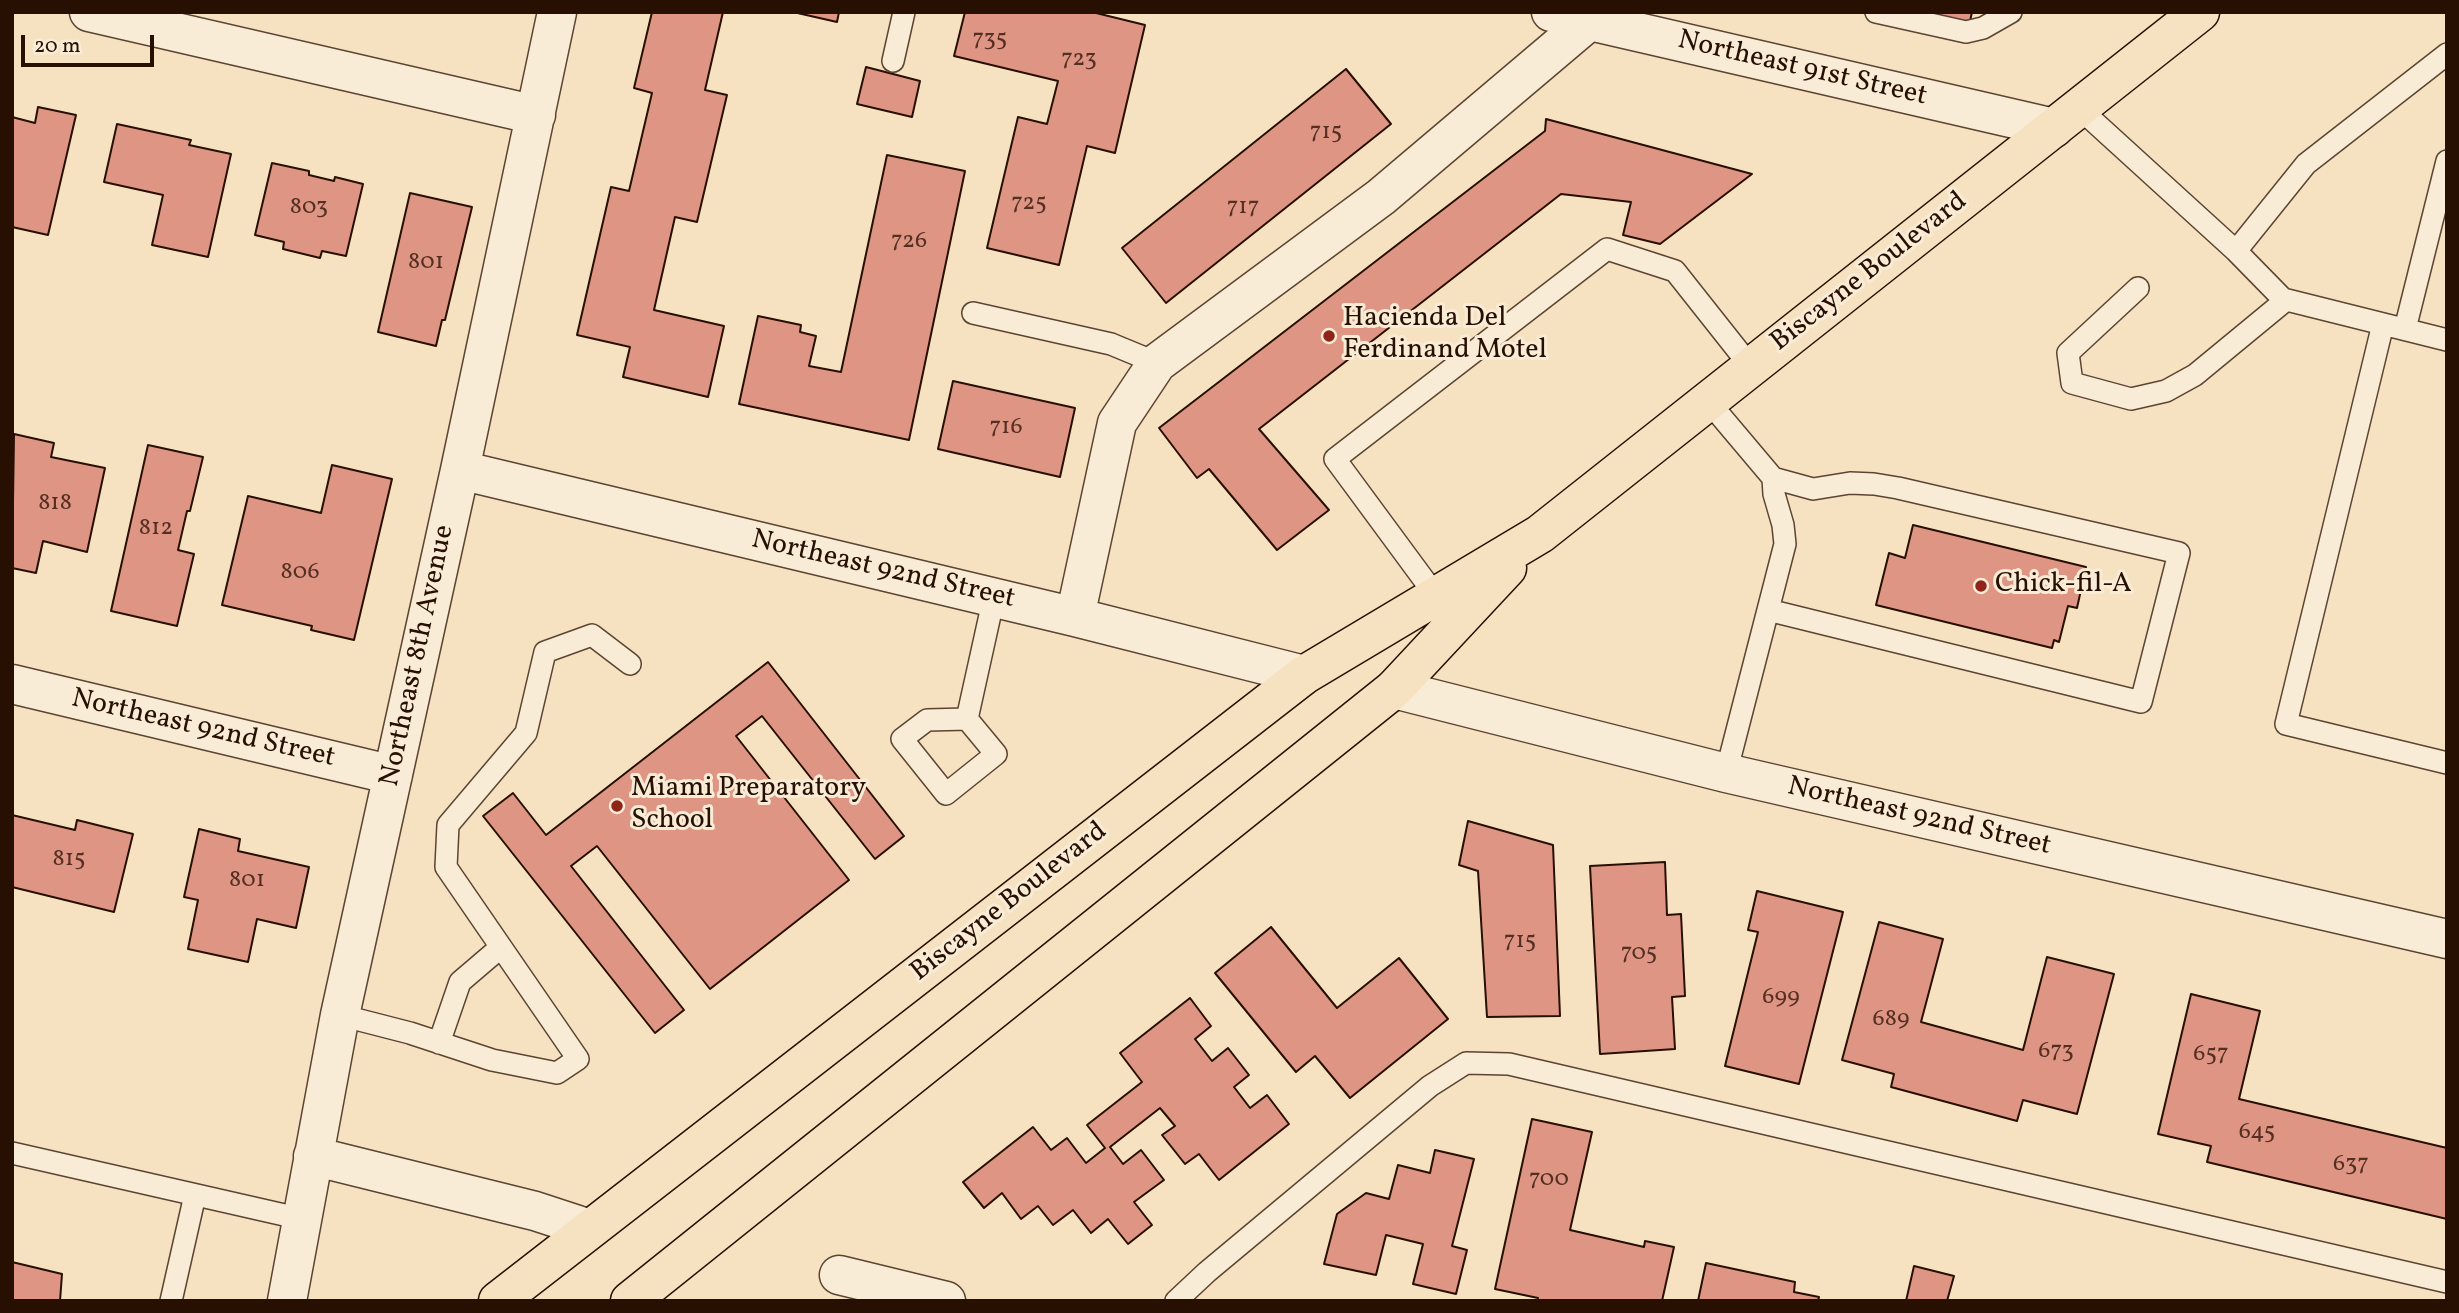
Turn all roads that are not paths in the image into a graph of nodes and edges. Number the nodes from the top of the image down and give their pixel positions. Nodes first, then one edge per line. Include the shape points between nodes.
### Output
1 (89, 12) edge
2 (557, 12) edge
3 (904, 12) edge
4 (1876, 12) edge
5 (2011, 12) edge
6 (1583, 16) edge
7 (2178, 19) edge
8 (2447, 54) edge
9 (893, 61) dead end
10 (536, 115) junction
11 (2066, 118) junction
12 (2447, 161) edge
13 (2236, 251) junction
14 (2137, 288) dead end
15 (2286, 300) junction
16 (973, 313) dead end
17 (2383, 324) junction
18 (2405, 329) junction
19 (2447, 340) edge
20 (1157, 363) junction
21 (1751, 367) junction
22 (1708, 401) junction
23 (460, 470) junction
24 (1773, 478) junction
25 (1540, 534) junction
26 (1436, 596) junction
27 (994, 597) junction
28 (1768, 610) junction
29 (1075, 617) junction
30 (630, 664) dead end
31 (1304, 675) junction
32 (12, 684) edge
33 (1394, 689) junction
34 (967, 719) dead end
35 (2447, 763) edge
36 (1727, 773) junction
37 (393, 775) junction
38 (2447, 939) edge
39 (501, 947) junction
40 (340, 1015) junction
41 (439, 1043) junction
42 (12, 1153) edge
43 (313, 1157) junction
44 (195, 1195) junction
45 (302, 1219) junction
46 (590, 1229) junction
47 (839, 1275) dead end
48 (2447, 1282) edge
49 (171, 1301) edge
50 (287, 1301) edge
51 (498, 1301) edge
52 (630, 1301) edge
53 (946, 1301) edge
54 (1176, 1301) edge

1 - 10 street
2 - 10 street, Northeast 8th Avenue
3 - 9 lane
4 - 5 lane via 1966,32
6 - 11 street, Northeast 91st Street
6 - 20 street via 1381,197
7 - 11 main road, Biscayne Boulevard
8 - 13 lane via 2306,164
10 - 23 street, Northeast 8th Avenue
11 - 13 lane
11 - 21 main road, Biscayne Boulevard
12 - 18 lane
13 - 15 lane
14 - 15 lane via 2068,353 2072,383 2131,399 2166,391 2195,375
15 - 17 lane
16 - 20 lane via 1111,344
17 - 18 lane
17 - 35 lane via 2286,724
18 - 19 lane
20 - 29 street via 1117,423
21 - 22 main road, Biscayne Boulevard
21 - 26 lane via 1675,271 1607,248 1335,459
22 - 24 lane
22 - 25 main road, Biscayne Boulevard
23 - 27 street, Northeast 92nd Street
23 - 37 street, Northeast 8th Avenue
24 - 28 lane via 1784,544
24 - 28 lane via 1813,489 1850,483 1898,488 2179,553 2141,702
25 - 26 main road, Biscayne Boulevard
25 - 33 main road, Biscayne Boulevard
26 - 31 main road, Biscayne Boulevard
27 - 29 street, Northeast 92nd Street
27 - 34 lane
28 - 36 lane
29 - 31 street, Northeast 92nd Street
30 - 39 lane via 592,635 545,652 526,733 448,825 446,867
31 - 46 main road, Biscayne Boulevard
32 - 37 street, Northeast 92nd Street
33 - 36 street, Northeast 92nd Street
33 - 52 main road, Biscayne Boulevard
36 - 38 street, Northeast 92nd Street
37 - 40 street, Northeast 8th Avenue
39 - 41 lane via 460,982
39 - 41 lane via 578,1059 557,1073
40 - 41 lane
40 - 43 street, Northeast 8th Avenue
42 - 44 lane
43 - 45 street, Northeast 8th Avenue
43 - 46 street via 535,1211
44 - 45 lane
44 - 49 lane
45 - 50 street, Northeast 8th Avenue
46 - 51 main road, Biscayne Boulevard
47 - 53 street
48 - 54 lane via 1509,1064 1466,1063 1430,1086

